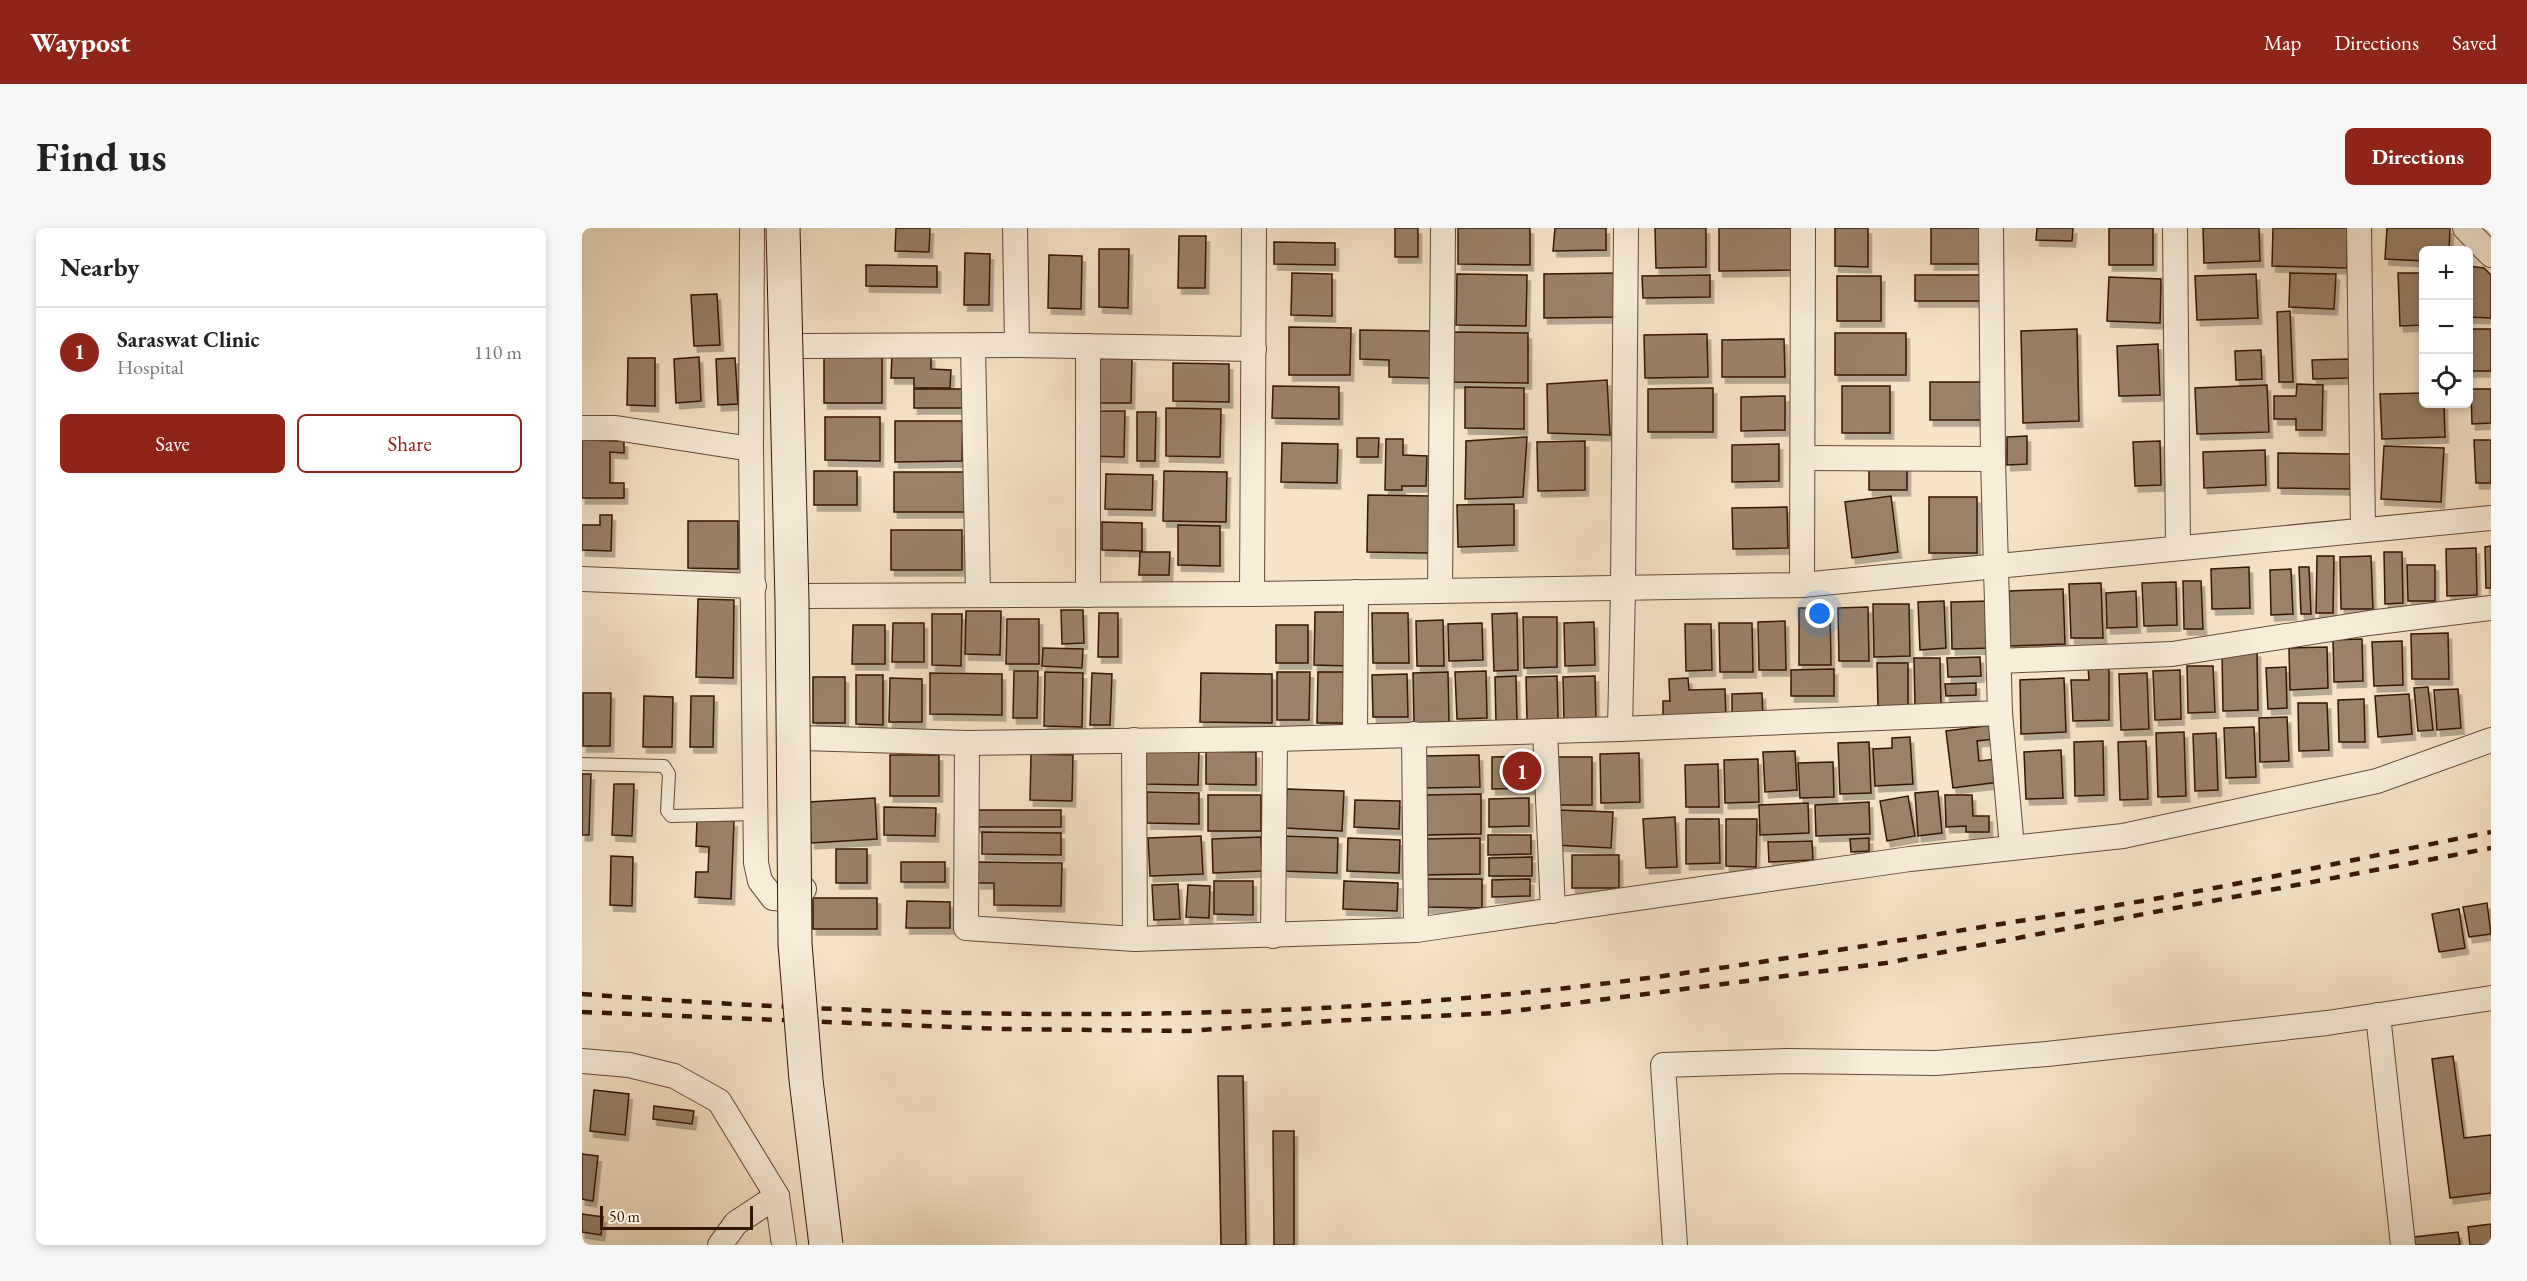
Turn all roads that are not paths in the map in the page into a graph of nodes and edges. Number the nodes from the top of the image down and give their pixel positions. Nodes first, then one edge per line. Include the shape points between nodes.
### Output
1 (752, 228) edge
2 (783, 228) edge
3 (794, 228) edge
4 (1015, 228) edge
5 (1254, 228) edge
6 (1443, 228) edge
7 (1626, 228) edge
8 (1803, 228) edge
9 (1991, 228) edge
10 (2175, 228) edge
11 (2359, 228) edge
12 (2465, 228) edge
13 (2491, 255) edge
14 (1017, 345) junction
15 (797, 346) junction
16 (973, 346) junction
17 (1088, 346) junction
18 (1254, 349) junction
19 (582, 428) edge
20 (751, 449) junction
21 (1803, 458) junction
22 (1993, 459) junction
23 (2491, 518) edge
24 (2363, 530) junction
25 (2178, 548) junction
26 (1996, 565) junction
27 (582, 579) edge
28 (1802, 585) junction
29 (754, 586) junction
30 (1623, 589) junction
31 (1440, 591) junction
32 (1356, 592) junction
33 (978, 594) junction
34 (1252, 594) junction
35 (1088, 595) junction
36 (801, 596) junction
37 (2491, 608) edge
38 (1999, 661) junction
39 (2000, 713) junction
40 (1620, 729) junction
41 (1545, 731) junction
42 (1414, 734) junction
43 (1355, 735) junction
44 (802, 738) junction
45 (1275, 738) junction
46 (1134, 740) junction
47 (2491, 740) edge
48 (967, 743) junction
49 (582, 764) edge
50 (756, 814) junction
51 (2012, 847) junction
52 (804, 888) junction
53 (1553, 911) junction
54 (1416, 930) junction
55 (1273, 936) junction
56 (1135, 939) junction
57 (808, 944) dead end
58 (2491, 998) edge
59 (2378, 1015) junction
60 (582, 1061) edge
61 (777, 1196) junction
62 (720, 1245) edge
63 (784, 1245) edge
64 (826, 1245) edge
65 (1675, 1245) edge
66 (2403, 1245) edge

1 - 20 street
2 - 64 street, bridge via 795,944
3 - 15 street
4 - 14 street
5 - 18 street
6 - 31 street
7 - 30 street
8 - 21 street
9 - 22 street
10 - 25 street
11 - 24 street
12 - 13 street
14 - 16 street
14 - 17 street
15 - 16 street
15 - 36 street
16 - 33 street
17 - 18 street
17 - 35 street
18 - 34 street
19 - 20 street via 616,428
20 - 29 street
21 - 22 street
21 - 28 street
22 - 26 street
23 - 24 street
24 - 25 street
25 - 26 street
26 - 28 street
26 - 38 street
27 - 29 street
28 - 30 street
29 - 50 street
30 - 31 street
30 - 40 street
31 - 32 street
32 - 34 street
32 - 43 street
33 - 35 street
33 - 36 street
34 - 35 street
36 - 44 street
37 - 38 street via 2172,654
38 - 39 street
39 - 40 street
39 - 51 street
40 - 41 street
41 - 42 street
41 - 53 street
42 - 43 street
42 - 54 street
43 - 45 street
44 - 48 street
44 - 52 street
45 - 46 street
45 - 55 street
46 - 48 street
46 - 56 street
47 - 51 street via 2377,781 2123,836
48 - 56 street via 966,928
49 - 50 lane via 664,766 669,774 667,811 671,816
50 - 52 street via 760,881 773,898 797,900
51 - 53 street via 1751,880
52 - 57 street
53 - 54 street
54 - 55 street
55 - 56 street
58 - 59 street
59 - 65 street via 1936,1063 1788,1061 1663,1065
59 - 66 street
60 - 61 street via 629,1065 674,1076 719,1101
61 - 62 street via 736,1224
61 - 63 street

